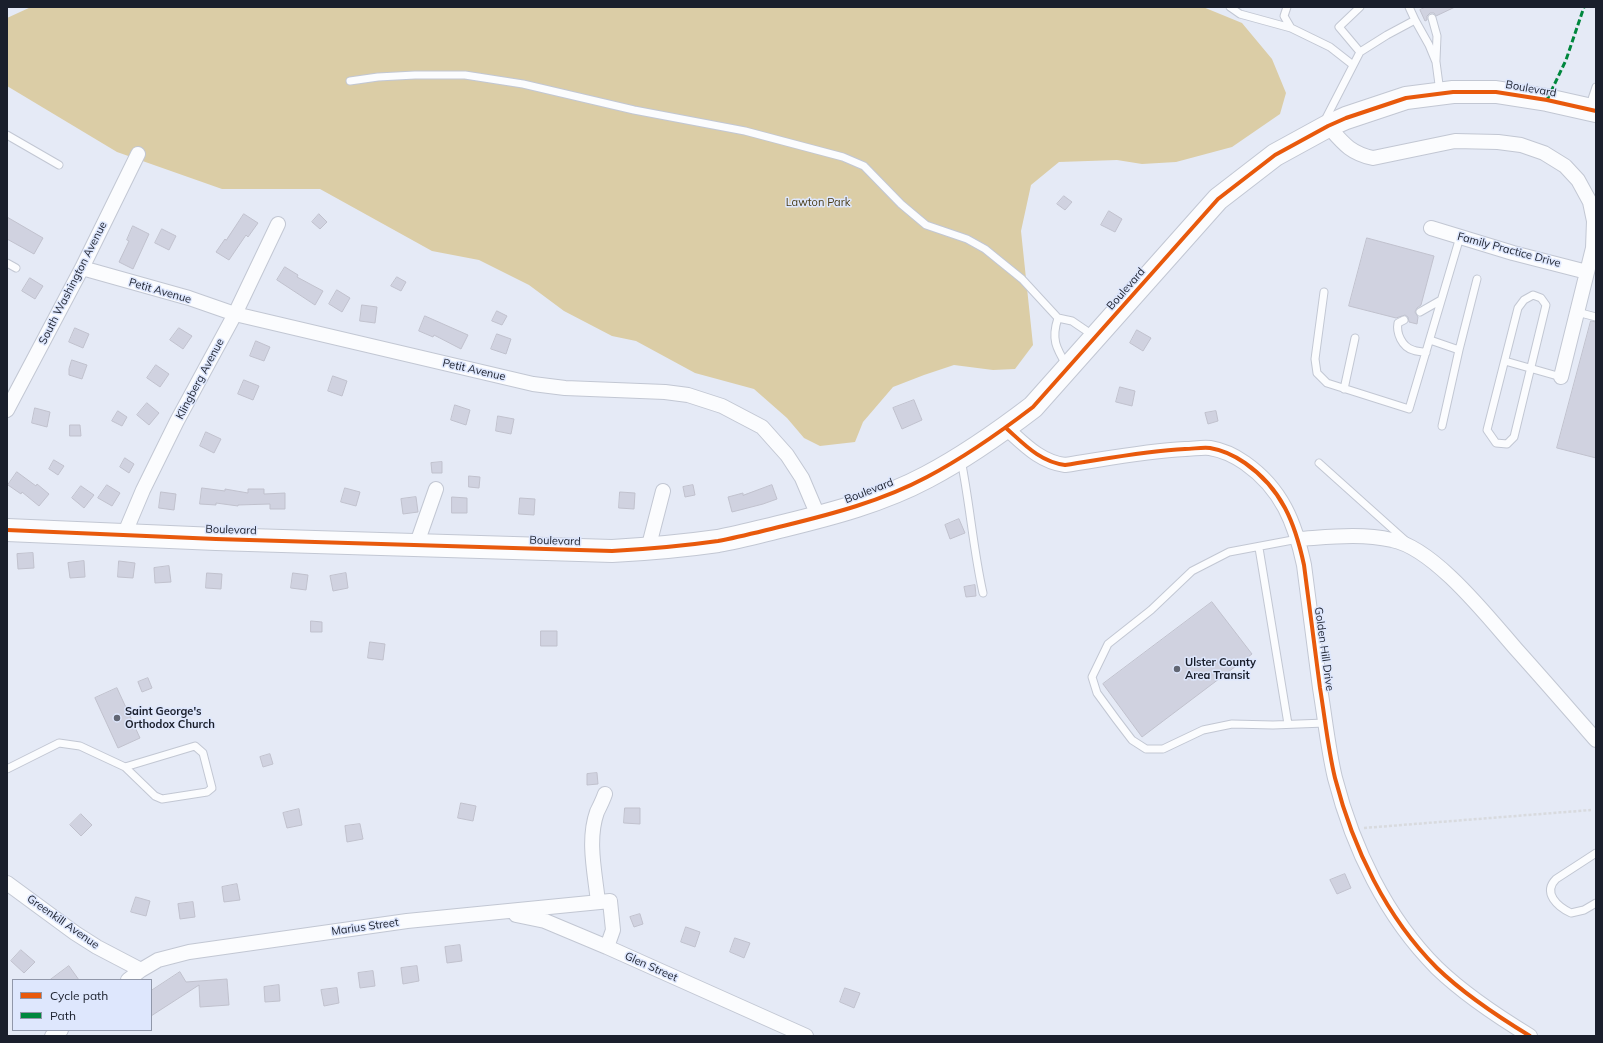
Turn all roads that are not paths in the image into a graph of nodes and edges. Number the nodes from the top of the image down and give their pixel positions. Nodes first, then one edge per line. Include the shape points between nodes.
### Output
1 (1230, 7) edge
2 (1287, 7) edge
3 (1360, 7) edge
4 (1409, 7) edge
5 (1432, 18) dead end
6 (1415, 20) junction
7 (1291, 28) junction
8 (1360, 52) junction
9 (1436, 62) junction
10 (1353, 65) junction
11 (350, 82) dead end
12 (1596, 87) edge
13 (1440, 94) junction
14 (1592, 110) edge
15 (1323, 129) junction
16 (7, 135) edge
17 (138, 154) dead end
18 (59, 165) dead end
19 (278, 224) dead end
20 (1431, 228) dead end
21 (1460, 237) junction
22 (7, 263) edge
23 (16, 268) dead end
24 (82, 268) junction
25 (1591, 273) edge
26 (1477, 279) dead end
27 (1324, 292) dead end
28 (1441, 300) junction
29 (1420, 312) dead end
30 (1577, 312) junction
31 (235, 314) junction
32 (1596, 317) edge
33 (1058, 318) junction
34 (1404, 320) dead end
35 (1096, 337) junction
36 (1355, 338) dead end
37 (1430, 340) junction
38 (1459, 350) junction
39 (1426, 353) junction
40 (1504, 361) junction
41 (1068, 368) junction
42 (1530, 368) junction
43 (1561, 377) joint
44 (1344, 388) junction
45 (7, 410) edge
46 (1442, 426) dead end
47 (1006, 428) junction
48 (961, 458) junction
49 (1319, 463) dead end
50 (436, 489) dead end
51 (663, 491) dead end
52 (819, 518) junction
53 (7, 530) edge
54 (124, 534) junction
55 (1298, 539) junction
56 (416, 546) junction
57 (1259, 548) junction
58 (1413, 548) junction
59 (648, 549) junction
60 (983, 593) dead end
61 (1325, 723) junction
62 (1288, 724) junction
63 (1596, 740) edge
64 (125, 767) junction
65 (7, 769) edge
66 (605, 794) dead end
67 (1596, 853) edge
68 (7, 883) edge
69 (604, 902) junction
70 (1596, 902) edge
71 (491, 913) junction
72 (607, 947) junction
73 (141, 970) junction
74 (129, 979) edge
75 (806, 1036) edge
76 (1530, 1036) edge

1 - 7 lane via 1240,14
2 - 7 lane via 1284,16
3 - 8 lane via 1339,27
4 - 6 lane
5 - 9 lane via 1437,36
6 - 8 lane
6 - 9 lane
7 - 10 lane via 1330,47
8 - 10 lane
9 - 13 lane
10 - 15 lane
11 - 33 lane via 408,75 465,75 523,84 634,110 744,131 842,157 864,166 901,204 926,225 985,248 1022,279
12 - 14 lane
13 - 14 main road, Boulevard via 1496,92
13 - 15 main road, Boulevard via 1406,98 1346,118
15 - 25 street via 1347,148 1360,155 1374,158 1455,141 1521,145 1544,153 1565,166 1578,180 1590,202 1594,221
15 - 35 main road, Boulevard via 1275,155 1218,199
16 - 18 lane
17 - 24 street, South Washington Avenue
19 - 31 street, Klingberg Avenue
20 - 21 street, Family Practice Drive
21 - 25 street, Family Practice Drive
21 - 28 lane
22 - 23 lane
24 - 31 street, Petit Avenue via 189,298
24 - 45 street, South Washington Avenue
25 - 30 street
26 - 38 lane
27 - 44 lane via 1315,359 1318,373 1327,383
28 - 29 lane
28 - 37 lane
30 - 32 lane
30 - 43 street
31 - 52 street, Petit Avenue via 533,384 665,392 688,395 722,406 762,427 787,455 802,478
31 - 54 street, Klingberg Avenue via 177,421
33 - 35 lane via 1072,321
33 - 41 lane via 1054,330 1057,349
34 - 39 lane via 1398,323 1397,329 1403,343 1414,351
35 - 41 main road, Boulevard
36 - 44 lane
37 - 38 lane
37 - 39 lane
38 - 46 lane
39 - 44 lane via 1410,409
40 - 42 lane
40 - 42 lane via 1518,308 1524,300 1533,295 1541,298 1546,306
40 - 42 lane via 1487,430 1496,443 1507,444 1514,437
41 - 47 main road, Boulevard via 1033,407
42 - 43 lane
47 - 48 main road, Boulevard
47 - 55 street, Golden Hill Drive via 1038,456 1054,464 1088,462 1168,450 1209,448 1234,455 1275,490 1287,509
48 - 52 main road, Boulevard via 926,478 868,502
48 - 60 lane
49 - 58 lane
50 - 56 street
51 - 59 street
52 - 59 main road, Boulevard via 719,540
53 - 54 main road, Boulevard
54 - 56 main road, Boulevard
55 - 57 lane
55 - 58 street via 1352,535 1393,540
55 - 61 street, Golden Hill Drive via 1304,565
56 - 59 main road, Boulevard via 612,551
57 - 62 lane
57 - 62 lane via 1230,552 1192,571 1151,610 1108,644 1092,677 1097,693 1116,719 1132,740 1146,749 1162,748 1203,730 1232,724
58 - 63 street via 1437,565 1469,596
61 - 62 lane
61 - 76 street, Golden Hill Drive via 1335,777 1348,820 1361,857 1390,909 1437,968 1467,995
64 - 64 lane via 155,796 162,799 207,792 212,788 203,753 195,746
64 - 65 lane via 80,746 59,743
66 - 69 street via 597,812 593,836
67 - 70 lane via 1556,879 1550,890 1560,908 1572,914
68 - 73 street, Greenkill Avenue via 75,933
69 - 71 street, Marius Street
69 - 72 street via 613,930
71 - 72 street, Glen Street via 515,914 545,921
71 - 73 street, Marius Street via 407,921 189,952 158,960
72 - 75 street, Glen Street
73 - 74 street, Marius Street

